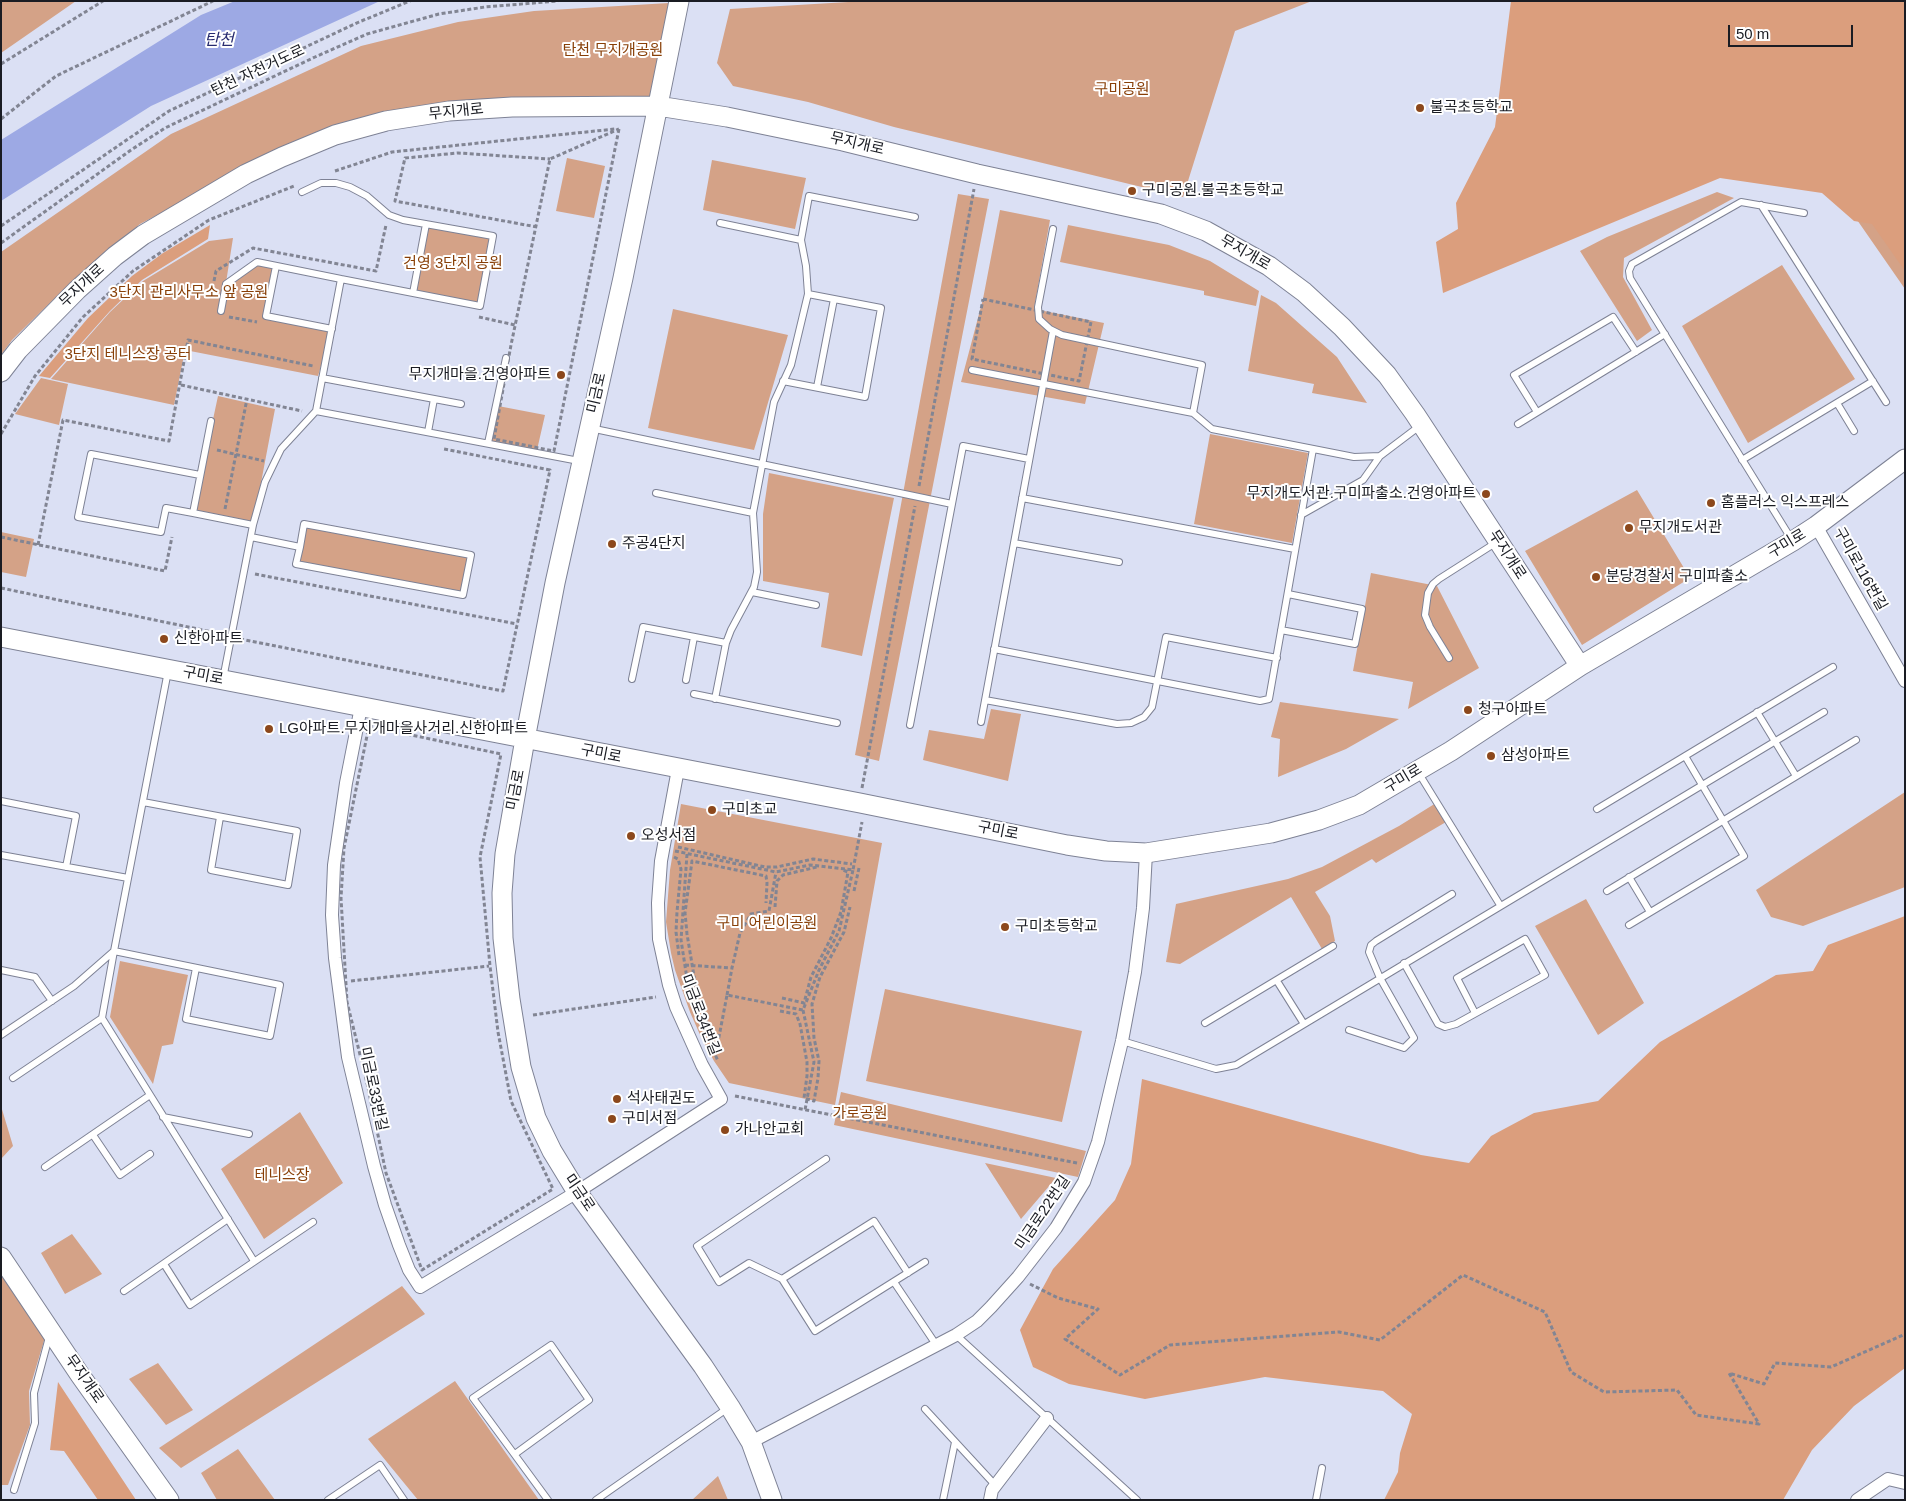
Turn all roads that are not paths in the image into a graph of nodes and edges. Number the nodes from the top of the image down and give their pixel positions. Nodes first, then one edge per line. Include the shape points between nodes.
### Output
1 (679, 1) edge
2 (658, 106) junction
3 (302, 192) dead end
4 (1761, 205) junction
5 (1804, 213) dead end
6 (915, 217) dead end
7 (720, 223) dead end
8 (426, 224) junction
9 (1053, 229) dead end
10 (801, 240) junction
11 (276, 266) junction
12 (341, 279) junction
13 (413, 293) junction
14 (808, 294) junction
15 (834, 299) junction
16 (221, 310) dead end
17 (332, 329) junction
18 (1054, 331) junction
19 (1665, 334) junction
20 (1636, 352) junction
21 (506, 358) dead end
22 (972, 370) dead end
23 (1, 372) edge
24 (322, 378) junction
25 (783, 381) junction
26 (1872, 381) junction
27 (1043, 384) junction
28 (817, 387) junction
29 (434, 399) junction
30 (1886, 402) dead end
31 (1837, 403) junction
32 (461, 404) dead end
33 (316, 411) junction
34 (1537, 412) junction
35 (1193, 413) junction
36 (212, 421) dead end
37 (1518, 424) dead end
38 (1422, 425) junction
39 (589, 428) junction
40 (1854, 431) dead end
41 (428, 432) junction
42 (488, 444) junction
43 (1312, 449) junction
44 (1380, 456) junction
45 (1029, 459) junction
46 (1905, 459) edge
47 (1742, 460) junction
48 (581, 461) junction
49 (762, 464) junction
50 (200, 475) junction
51 (656, 493) dead end
52 (1022, 498) junction
53 (952, 504) junction
54 (193, 513) junction
55 (753, 513) junction
56 (1301, 515) junction
57 (253, 525) junction
58 (1816, 526) junction
59 (251, 538) junction
60 (1792, 541) junction
61 (1498, 542) junction
62 (1014, 543) junction
63 (300, 547) junction
64 (1295, 549) junction
65 (1119, 562) dead end
66 (752, 592) junction
67 (1288, 594) junction
68 (816, 605) dead end
69 (1281, 630) junction
70 (1, 637) edge
71 (694, 637) junction
72 (726, 643) junction
73 (994, 649) junction
74 (1277, 658) junction
75 (1449, 658) dead end
76 (1580, 666) junction
77 (1833, 667) dead end
78 (168, 670) junction
79 (632, 679) dead end
80 (223, 680) junction
81 (686, 680) dead end
82 (1158, 681) junction
83 (1905, 681) edge
84 (694, 694) dead end
85 (715, 699) junction
86 (985, 700) junction
87 (361, 707) junction
88 (1758, 712) junction
89 (1824, 712) dead end
90 (981, 722) dead end
91 (838, 723) dead end
92 (910, 725) dead end
93 (525, 739) junction
94 (1856, 740) dead end
95 (1775, 741) junction
96 (1685, 756) junction
97 (678, 769) junction
98 (1418, 770) junction
99 (1796, 776) junction
100 (1701, 785) junction
101 (1, 801) edge
102 (143, 802) junction
103 (1597, 808) dead end
104 (220, 817) junction
105 (1722, 821) junction
106 (1146, 853) junction
107 (1, 855) edge
108 (66, 867) junction
109 (1629, 877) junction
110 (128, 878) junction
111 (1607, 890) dead end
112 (1452, 894) dead end
113 (1500, 905) junction
114 (1650, 912) junction
115 (1629, 925) dead end
116 (1333, 946) dead end
117 (114, 951) junction
118 (1404, 964) junction
119 (196, 968) junction
120 (1, 970) edge
121 (1380, 978) junction
122 (1277, 981) junction
123 (52, 1000) junction
124 (1476, 1013) junction
125 (102, 1018) junction
126 (1205, 1022) dead end
127 (1304, 1024) junction
128 (1349, 1030) dead end
129 (1, 1035) edge
130 (1122, 1041) junction
131 (13, 1078) dead end
132 (150, 1096) junction
133 (163, 1117) junction
134 (249, 1134) dead end
135 (93, 1135) junction
136 (150, 1154) dead end
137 (826, 1159) dead end
138 (45, 1167) dead end
139 (577, 1192) junction
140 (228, 1219) junction
141 (313, 1222) dead end
142 (1, 1257) edge
143 (254, 1261) junction
144 (925, 1262) dead end
145 (164, 1264) junction
146 (908, 1273) junction
147 (782, 1279) junction
148 (894, 1282) junction
149 (124, 1291) dead end
150 (51, 1331) junction
151 (956, 1336) junction
152 (937, 1346) junction
153 (730, 1407) junction
154 (925, 1409) dead end
155 (1047, 1418) junction
156 (751, 1442) junction
157 (956, 1442) junction
158 (515, 1454) junction
159 (1322, 1468) dead end
160 (1905, 1483) edge
161 (996, 1486) junction
162 (14, 1490) dead end
163 (169, 1500) edge
164 (328, 1500) edge
165 (404, 1500) edge
166 (548, 1500) edge
167 (596, 1500) edge
168 (772, 1500) edge
169 (944, 1500) edge
170 (990, 1500) edge
171 (1137, 1500) edge
172 (1316, 1500) edge
173 (1857, 1500) edge

1 - 2 street, 미금로
2 - 23 street, 무지개로 via 521,106 449,111 386,121 335,135 282,156 143,235 115,256 18,350
2 - 38 street, 무지개로 via 843,141 1186,222 1269,266 1304,292 1342,327 1386,376
2 - 39 street, 미금로
3 - 8 lane via 321,183 336,183 367,196 389,215
4 - 5 lane
4 - 19 lane via 1741,202 1632,264 1630,278
4 - 26 lane
6 - 10 lane via 810,196
7 - 10 lane
8 - 13 lane
8 - 13 lane via 493,236 480,306
9 - 18 lane via 1038,307 1039,319
10 - 14 lane
11 - 12 lane
11 - 16 lane via 257,262 226,284
11 - 17 lane via 266,316
12 - 13 lane
12 - 17 lane
14 - 15 lane
14 - 25 lane via 795,353
15 - 28 lane
15 - 28 lane via 881,308 866,397
17 - 24 lane
18 - 27 lane
18 - 35 lane via 1202,365
19 - 20 lane
19 - 47 lane
20 - 34 lane
20 - 34 lane via 1613,317 1514,375
21 - 42 lane
22 - 27 lane
24 - 29 lane
24 - 33 lane
25 - 28 lane
25 - 49 lane via 774,402
26 - 30 lane
26 - 31 lane
27 - 35 lane
27 - 45 lane
29 - 32 lane
29 - 41 lane
31 - 40 lane
31 - 47 lane
33 - 41 lane
33 - 57 lane via 281,449 266,482
34 - 37 lane
35 - 43 lane via 1212,429
36 - 50 lane
38 - 44 lane
38 - 61 street, 무지개로
39 - 48 street, 미금로
39 - 49 lane
41 - 42 lane
42 - 48 lane
43 - 44 lane via 1354,457
43 - 56 lane
44 - 56 lane via 1363,480
45 - 52 lane
45 - 53 lane via 963,446
46 - 58 street, 구미로
47 - 60 lane
48 - 93 street, 미금로
49 - 53 lane
49 - 55 lane
50 - 54 lane
50 - 54 lane via 90,454 78,517 161,532 166,508
51 - 55 lane
52 - 62 lane
52 - 64 lane
53 - 92 lane
54 - 57 lane
55 - 66 lane via 757,572
56 - 64 lane
57 - 59 lane
58 - 60 street, 구미로
58 - 83 street, 구미로116번길
59 - 63 lane
59 - 80 lane
60 - 76 street, 구미로
61 - 75 lane via 1439,579 1428,594 1425,615
61 - 76 street, 무지개로
62 - 65 lane
62 - 73 lane
63 - 63 lane via 304,524 470,555 463,595 296,564
64 - 67 lane
66 - 68 lane
66 - 72 lane
67 - 69 lane
67 - 69 lane via 1362,609 1355,644
69 - 74 lane
70 - 78 street, 구미로
71 - 72 lane
71 - 79 lane via 642,627
71 - 81 lane
72 - 85 lane
73 - 82 lane
73 - 86 lane
74 - 82 lane via 1269,699 1260,701
74 - 82 lane via 1166,637
76 - 98 street, 구미로
77 - 88 lane
78 - 80 street, 구미로
78 - 102 lane
80 - 87 street, 구미로
82 - 86 lane via 1152,707 1144,717 1131,723 1117,724
84 - 85 lane
85 - 91 lane
86 - 90 lane
87 - 93 street, 구미로
87 - 139 street, 미금로33번길 via 334,865 332,915 335,958 348,1057 366,1134 384,1205 410,1270 420,1287
88 - 95 lane
88 - 96 lane
89 - 95 lane
93 - 97 street, 구미로
93 - 139 street, 미금로 via 504,872 504,957 527,1092 552,1151
94 - 99 lane
95 - 99 lane
95 - 100 lane
96 - 100 lane
96 - 103 lane
97 - 106 street, 구미로 via 1066,845
97 - 139 street, 미금로34번길 via 661,861 659,939 676,1007 721,1099
98 - 106 street, 구미로 via 1359,805 1319,820 1271,832
98 - 113 lane
99 - 105 lane
100 - 105 lane
100 - 113 lane
101 - 108 lane via 76,816
102 - 104 lane
102 - 110 lane
104 - 104 lane via 211,870 288,885 297,831
105 - 109 lane
105 - 114 lane via 1744,856
106 - 130 street, 미금로22번길 via 1135,972
107 - 108 lane
108 - 110 lane
109 - 111 lane
109 - 114 lane
110 - 117 lane
112 - 121 lane via 1371,945 1369,952
113 - 118 lane
114 - 115 lane
116 - 122 lane
117 - 119 lane
117 - 123 lane via 74,986
117 - 125 lane
118 - 121 lane
118 - 124 lane via 1438,1024 1445,1027 1456,1024
119 - 119 lane via 280,985 270,1036 186,1018
120 - 123 lane via 35,977
121 - 127 lane
121 - 128 lane via 1414,1038 1404,1048
122 - 126 lane
122 - 127 lane
123 - 129 lane
124 - 124 lane via 1545,975 1525,939 1456,978
125 - 131 lane
125 - 132 lane
127 - 130 lane via 1236,1065 1216,1069
130 - 151 street, 미금로22번길 via 1098,1142 1084,1182 1056,1228 1018,1278 976,1321
132 - 133 lane
132 - 135 lane
133 - 134 lane
133 - 140 lane
135 - 136 lane via 120,1175
135 - 138 lane
137 - 147 lane via 697,1246 719,1282 749,1263
139 - 153 street, 미금로
140 - 143 lane
140 - 145 lane
141 - 143 lane
142 - 150 street, 무지개로
143 - 145 lane via 190,1305
144 - 146 lane
145 - 149 lane
146 - 147 lane via 874,1221
146 - 148 lane
147 - 148 lane via 815,1331
148 - 152 lane
150 - 162 lane via 34,1393 35,1423
150 - 163 street, 무지개로
151 - 152 street, 미금로22번길
151 - 155 lane
152 - 156 street, 미금로22번길
153 - 156 street, 미금로
153 - 167 lane
154 - 157 lane
155 - 161 street
155 - 171 lane
156 - 168 street, 미금로
157 - 161 lane
157 - 169 lane
158 - 158 lane via 474,1398 551,1345 589,1400
158 - 166 lane
159 - 172 lane
160 - 173 street via 1888,1479
161 - 170 street
164 - 165 lane via 380,1465

